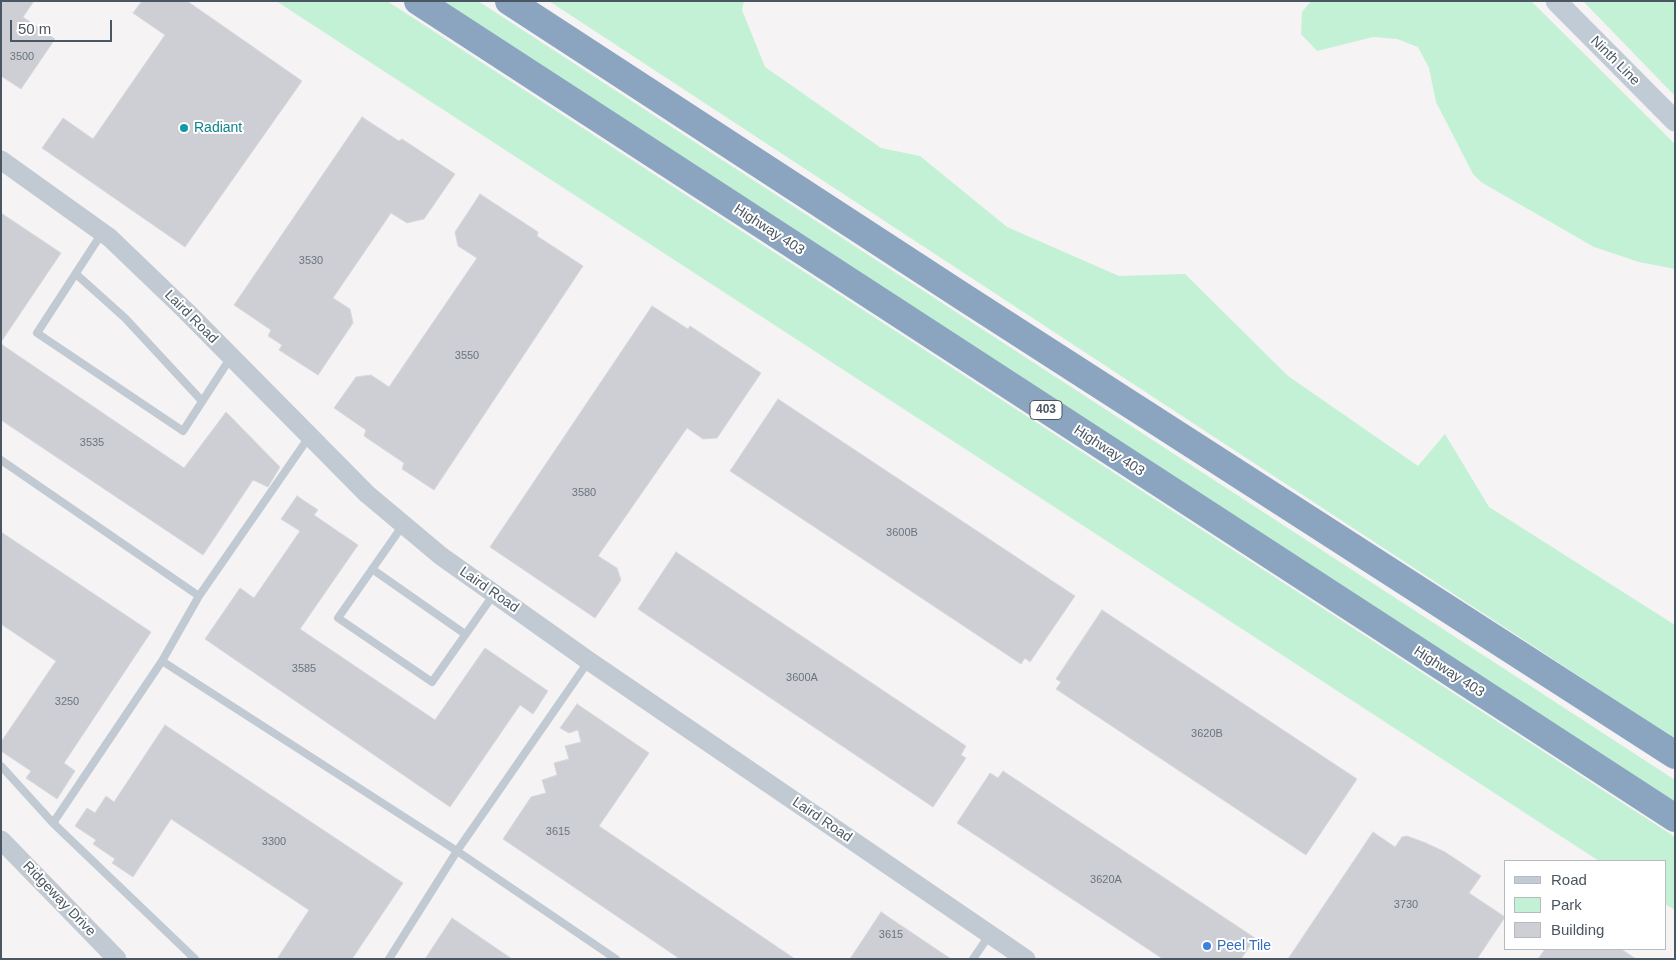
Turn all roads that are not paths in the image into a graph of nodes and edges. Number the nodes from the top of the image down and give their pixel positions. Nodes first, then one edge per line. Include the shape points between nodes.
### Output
1 (418, 1) edge
2 (509, 1) edge
3 (1556, 1) edge
4 (1675, 121) edge
5 (2, 161) edge
6 (102, 233) junction
7 (76, 274) junction
8 (231, 357) junction
9 (202, 401) junction
10 (309, 436) junction
11 (1, 460) edge
12 (404, 525) junction
13 (372, 569) junction
14 (494, 594) junction
15 (199, 596) junction
16 (465, 634) junction
17 (162, 661) junction
18 (589, 661) junction
19 (1675, 755) edge
20 (1, 766) edge
21 (1675, 818) edge
22 (53, 823) junction
23 (1, 840) edge
24 (457, 851) junction
25 (990, 934) junction
26 (117, 959) edge
27 (195, 959) edge
28 (388, 959) edge
29 (616, 959) edge
30 (973, 959) edge
31 (1026, 959) edge

1 - 21 highway, Highway 403 / 403
2 - 19 highway
3 - 4 main road, Ninth Line
5 - 6 street, Laird Road
6 - 7 lane
6 - 8 street, Laird Road
7 - 9 lane via 125,318
7 - 9 lane via 37,333 183,431
8 - 9 lane
8 - 10 street, Laird Road
10 - 12 street, Laird Road via 367,494
10 - 15 lane
11 - 15 lane
12 - 13 lane
12 - 14 street, Laird Road
13 - 16 lane
13 - 16 lane via 338,618 432,682
14 - 16 lane
14 - 18 street, Laird Road
15 - 17 lane
17 - 22 lane
17 - 24 lane
18 - 24 lane
18 - 25 street, Laird Road
20 - 22 lane
22 - 27 lane
23 - 26 street, Ridgeway Drive
24 - 28 lane
24 - 29 lane
25 - 30 lane
25 - 31 street, Laird Road

